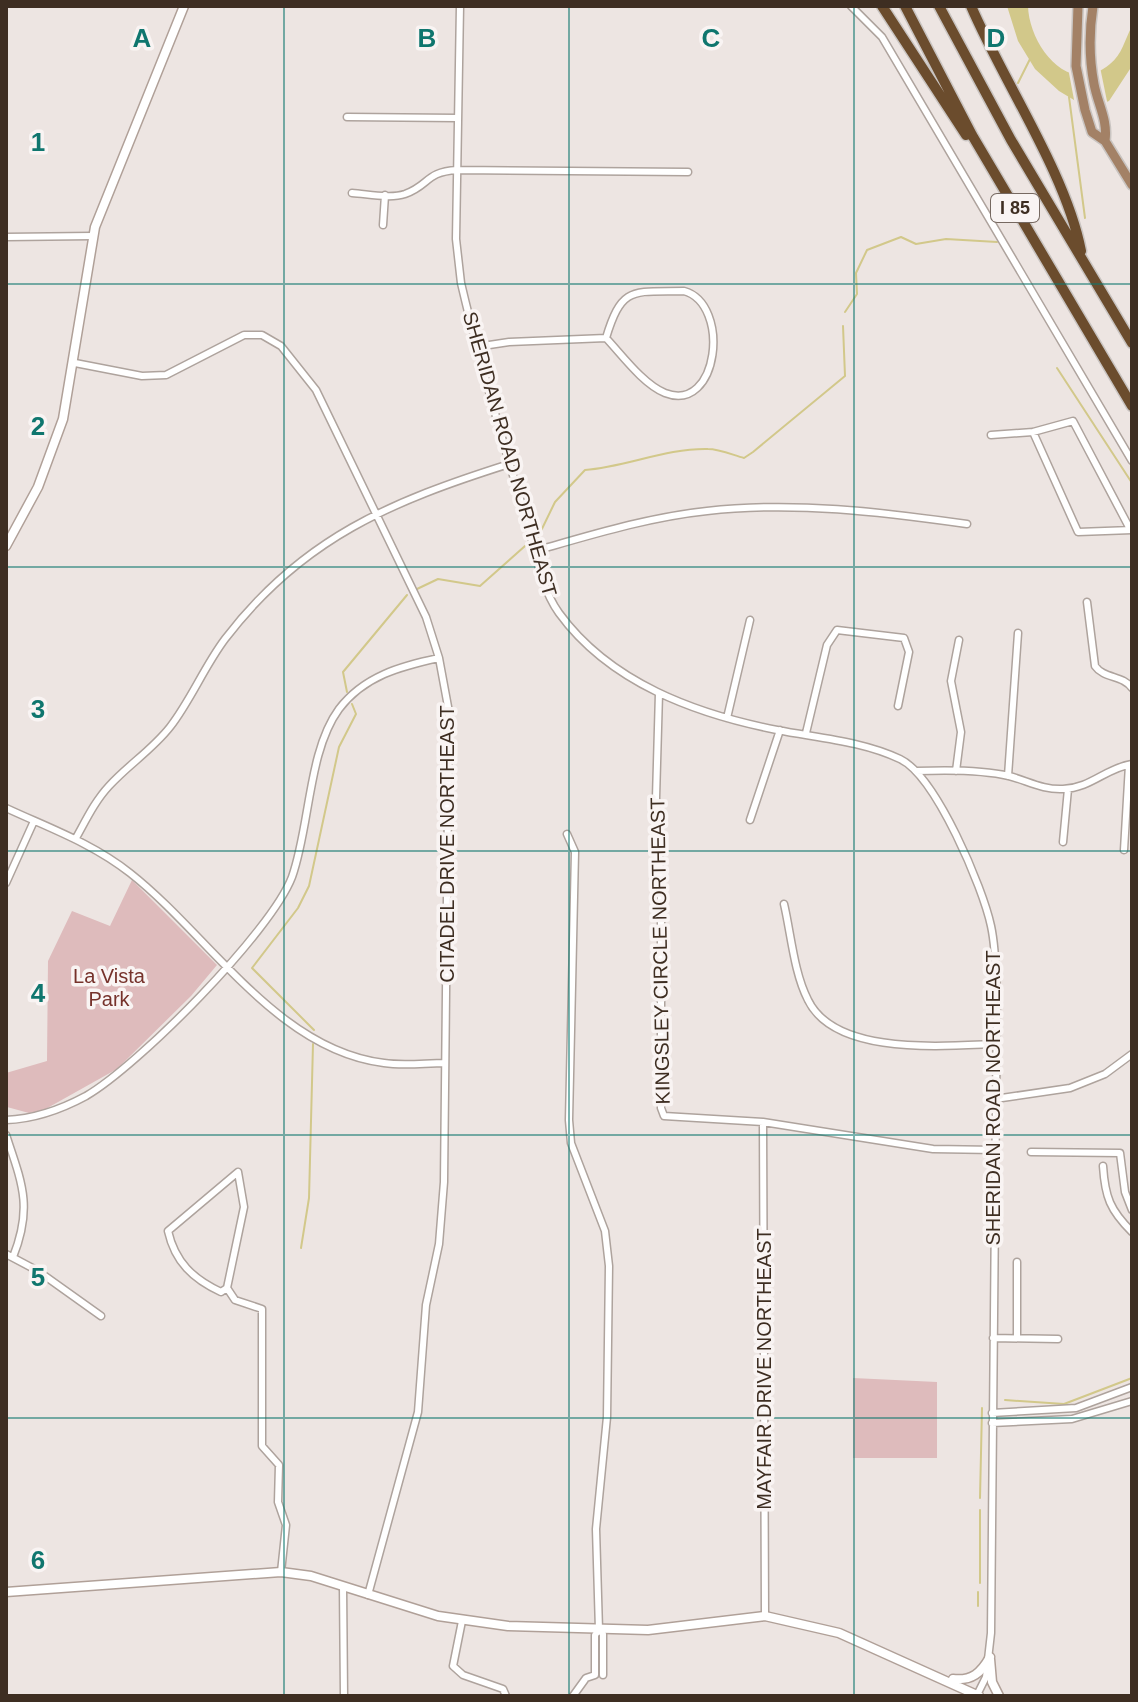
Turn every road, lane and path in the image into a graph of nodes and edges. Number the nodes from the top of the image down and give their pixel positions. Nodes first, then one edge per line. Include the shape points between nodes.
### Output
1 (184, 6) edge
2 (460, 6) edge
3 (851, 6) edge
4 (882, 6) edge
5 (905, 6) edge
6 (939, 6) edge
7 (971, 6) edge
8 (1078, 6) edge
9 (1093, 6) edge
10 (347, 117) dead end
11 (458, 118) junction
12 (1105, 141) junction
13 (987, 161) junction
14 (457, 170) junction
15 (688, 172) dead end
16 (1132, 185) edge
17 (352, 193) dead end
18 (385, 195) junction
19 (383, 225) dead end
20 (93, 236) junction
21 (6, 237) edge
22 (1083, 261) junction
23 (606, 338) junction
24 (1132, 343) edge
25 (476, 347) junction
26 (75, 363) junction
27 (1132, 406) edge
28 (1033, 432) junction
29 (991, 435) dead end
30 (1132, 461) edge
31 (509, 464) junction
32 (376, 514) junction
33 (967, 524) dead end
34 (1131, 530) edge
35 (6, 546) edge
36 (535, 551) junction
37 (1087, 602) dead end
38 (750, 620) dead end
39 (1018, 633) dead end
40 (959, 640) dead end
41 (439, 658) junction
42 (1132, 688) edge
43 (659, 693) junction
44 (898, 706) dead end
45 (727, 718) junction
46 (780, 730) junction
47 (806, 733) junction
48 (1130, 765) edge
49 (916, 771) junction
50 (956, 771) junction
51 (1008, 776) junction
52 (1068, 789) junction
53 (6, 808) edge
54 (750, 820) dead end
55 (34, 821) junction
56 (567, 834) dead end
57 (76, 838) junction
58 (1063, 842) dead end
59 (1124, 850) dead end
60 (6, 883) edge
61 (784, 904) dead end
62 (228, 965) junction
63 (996, 1044) junction
64 (1132, 1054) edge
65 (445, 1063) junction
66 (995, 1099) junction
67 (6, 1120) edge
68 (763, 1122) junction
69 (6, 1135) edge
70 (995, 1150) junction
71 (1031, 1152) dead end
72 (1103, 1166) dead end
73 (1123, 1175) junction
74 (1103, 1176) junction
75 (1132, 1210) edge
76 (1132, 1232) edge
77 (10, 1256) edge
78 (1017, 1262) dead end
79 (227, 1288) junction
80 (101, 1316) dead end
81 (993, 1338) junction
82 (1017, 1338) junction
83 (1058, 1339) dead end
84 (1132, 1387) edge
85 (1132, 1401) edge
86 (992, 1413) junction
87 (992, 1423) junction
88 (281, 1572) junction
89 (343, 1586) junction
90 (6, 1592) edge
91 (368, 1595) junction
92 (765, 1616) junction
93 (462, 1621) junction
94 (599, 1630) junction
95 (990, 1657) junction
96 (603, 1675) dead end
97 (948, 1679) junction
98 (978, 1695) edge
99 (344, 1696) edge
100 (506, 1696) edge
101 (573, 1696) edge
102 (999, 1696) edge

1 - 20 main road
2 - 11 street, SHERIDAN ROAD NORTHEAST
3 - 30 street via 882,37
4 - 13 highway via 951,117
5 - 13 highway, I 85
6 - 22 highway, I 85
7 - 22 highway via 1077,228
8 - 12 main road via 1078,82 1092,132
9 - 12 main road via 1094,84
10 - 11 street
11 - 14 street, SHERIDAN ROAD NORTHEAST
12 - 16 main road
13 - 27 highway, I 85
14 - 15 street
14 - 18 street via 437,171 418,189 400,196
14 - 25 street, SHERIDAN ROAD NORTHEAST via 457,252
17 - 18 street
18 - 19 street
20 - 21 street
20 - 26 main road
22 - 24 highway, I 85
23 - 23 street via 666,394 691,393 707,376 710,319 691,293 631,294 615,308
23 - 25 street
25 - 31 street, SHERIDAN ROAD NORTHEAST
26 - 32 street, CITADEL DRIVE NORTHEAST via 142,376 166,375 234,338 269,338 316,390
26 - 35 main road via 56,443
28 - 29 street
28 - 34 street via 1078,532
28 - 34 street via 1073,421
31 - 32 street via 444,484
31 - 36 street, SHERIDAN ROAD NORTHEAST
32 - 41 street, CITADEL DRIVE NORTHEAST via 426,617
32 - 57 street via 330,538 272,585 223,641 163,735 108,787
33 - 36 street via 833,507 708,510
36 - 43 street, SHERIDAN ROAD NORTHEAST via 558,612 615,666
37 - 42 street via 1095,666
38 - 45 street
39 - 51 street
40 - 50 street via 951,681 961,732
41 - 62 street via 376,677 338,711 325,740 285,893
41 - 65 street, CITADEL DRIVE NORTHEAST via 449,712
43 - 45 street, SHERIDAN ROAD NORTHEAST
43 - 68 street, KINGSLEY CIRCLE NORTHEAST via 661,1108 669,1117
44 - 47 street via 909,652 904,638 837,630 827,645
45 - 46 street, SHERIDAN ROAD NORTHEAST
46 - 47 street, SHERIDAN ROAD NORTHEAST
46 - 54 street
47 - 49 street, SHERIDAN ROAD NORTHEAST via 902,759
48 - 52 street
48 - 59 street
49 - 50 street
49 - 63 street, SHERIDAN ROAD NORTHEAST via 943,809 984,898 993,933
50 - 51 street
51 - 52 street
52 - 58 street
53 - 55 street
55 - 57 street
55 - 60 street
56 - 94 street via 575,852 571,1143 605,1231 609,1266 607,1417 596,1529
57 - 62 street via 129,871
61 - 63 street via 806,997 827,1025 895,1044
62 - 65 street via 259,1000 311,1037 381,1063
62 - 67 street via 108,1081 42,1116
63 - 66 street, SHERIDAN ROAD NORTHEAST
64 - 66 street via 1105,1074 1070,1088
65 - 91 street, CITADEL DRIVE NORTHEAST via 444,1182 439,1244 426,1305 418,1412
66 - 70 street, SHERIDAN ROAD NORTHEAST
68 - 70 street, KINGSLEY CIRCLE NORTHEAST via 933,1149
68 - 92 street, MAYFAIR DRIVE NORTHEAST
69 - 77 street via 25,1198 24,1224
70 - 81 street, SHERIDAN ROAD NORTHEAST
71 - 73 street via 1120,1153
72 - 74 street
73 - 74 street
73 - 75 street
74 - 76 street via 1109,1205
77 - 80 street
78 - 82 street
79 - 79 street via 244,1207 238,1172 168,1231 173,1252 198,1282 221,1292
79 - 88 street via 235,1300 262,1309 262,1446 279,1465 278,1502 286,1525
81 - 82 street
81 - 86 street, SHERIDAN ROAD NORTHEAST
82 - 83 street
84 - 86 street via 1076,1408
85 - 87 street via 1072,1419
86 - 87 street, SHERIDAN ROAD NORTHEAST
87 - 95 street, SHERIDAN ROAD NORTHEAST
88 - 89 main road
88 - 90 main road
89 - 91 main road
89 - 99 street
91 - 93 main road
92 - 94 main road via 648,1630
92 - 97 main road via 839,1633
93 - 94 main road
93 - 100 street via 453,1666 503,1689
94 - 96 street
94 - 101 street via 595,1675 586,1678
95 - 97 main road via 973,1677
95 - 98 street, SHERIDAN ROAD NORTHEAST
95 - 102 main road
97 - 98 main road

